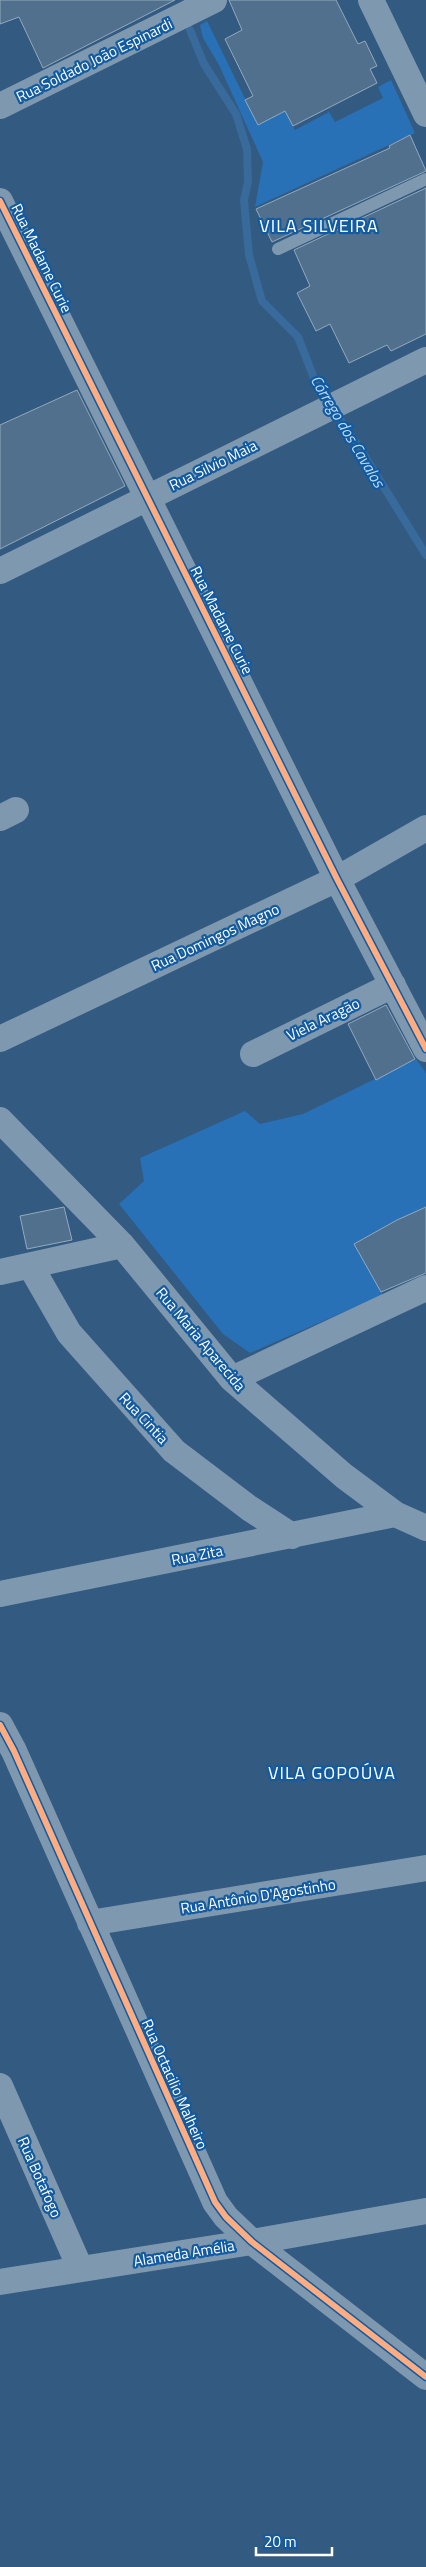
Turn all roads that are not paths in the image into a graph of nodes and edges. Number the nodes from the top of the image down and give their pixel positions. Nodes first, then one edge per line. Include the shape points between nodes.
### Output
1 (214, 0) edge
2 (371, 0) edge
3 (0, 106) edge
4 (426, 114) edge
5 (426, 179) edge
6 (0, 201) edge
7 (278, 249) dead end
8 (426, 360) edge
9 (146, 497) junction
10 (0, 571) edge
11 (426, 828) edge
12 (337, 879) junction
13 (393, 985) junction
14 (2, 1033) edge
15 (426, 1049) edge
16 (253, 1054) dead end
17 (0, 1120) edge
18 (122, 1245) junction
19 (31, 1267) junction
20 (0, 1272) edge
21 (426, 1288) edge
22 (232, 1380) junction
23 (395, 1514) junction
24 (426, 1528) edge
25 (292, 1536) junction
26 (0, 1594) edge
27 (0, 1725) edge
28 (426, 1868) edge
29 (90, 1923) junction
30 (0, 2086) edge
31 (426, 2211) edge
32 (252, 2242) junction
33 (80, 2268) junction
34 (0, 2282) edge
35 (426, 2377) edge

1 - 3 street, Rua Soldado João Espinardi
2 - 4 street
5 - 7 lane
6 - 9 street, Rua Madame Curie
8 - 9 street, Rua Silvio Maia
9 - 10 street, Rua Silvio Maia
9 - 12 street, Rua Madame Curie
11 - 12 street, Rua Domingos Magno
12 - 13 street, Rua Madame Curie
12 - 14 street, Rua Domingos Magno
13 - 15 street, Rua Madame Curie
13 - 16 street, Viela Aragão
17 - 18 street, Rua Maria Aparecida
18 - 19 street
18 - 22 street, Rua Maria Aparecida
19 - 20 street
19 - 25 street, Rua Cintia via 69,1333 174,1451
21 - 22 street
22 - 23 street, Rua Maria Aparecida via 318,1456
23 - 24 street, Rua Maria Aparecida
23 - 25 street, Rua Zita
25 - 26 street, Rua Zita
27 - 29 street, Rua Octacilio Malheiro
28 - 29 street, Rua Antônio D'Agostinho
29 - 32 street, Rua Octacilio Malheiro via 208,2190 226,2217
30 - 33 street, Rua Botafogo
31 - 32 street, Alameda Amélia
32 - 33 street, Alameda Amélia
32 - 35 street, Rua Octacilio Malheiro
33 - 34 street, Alameda Amélia

